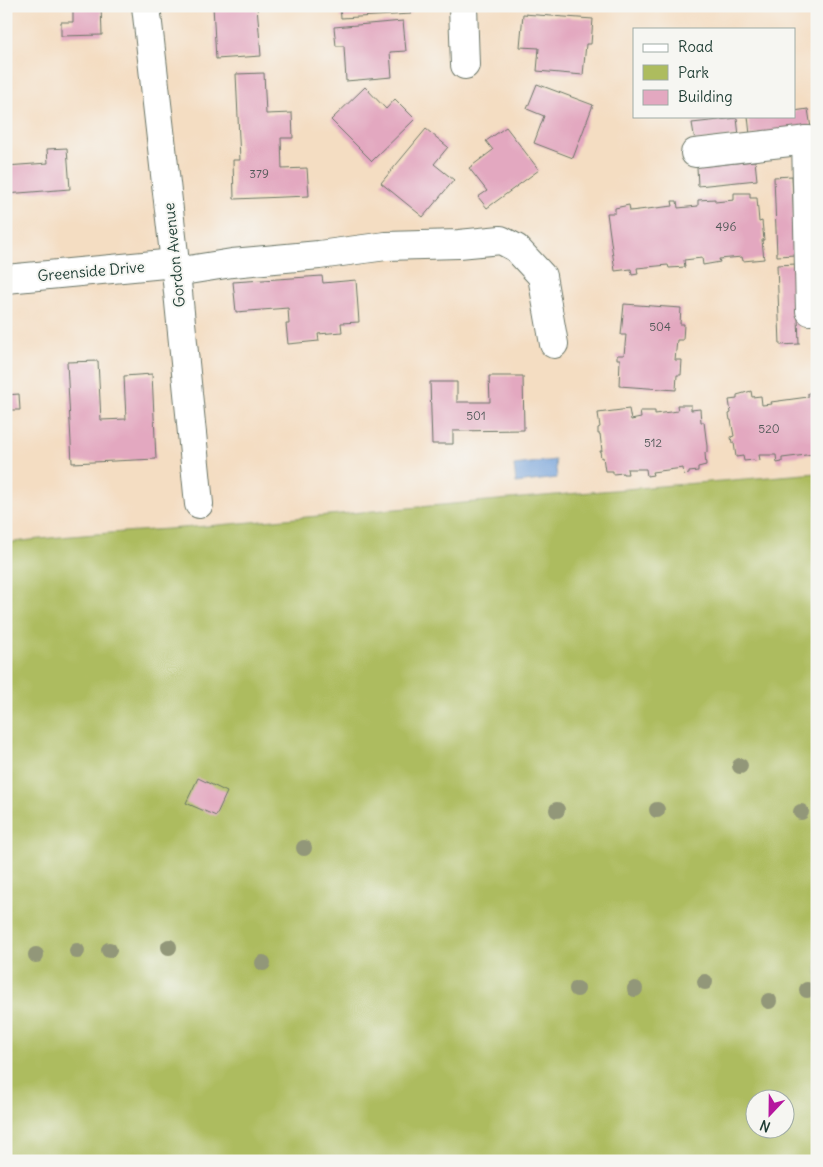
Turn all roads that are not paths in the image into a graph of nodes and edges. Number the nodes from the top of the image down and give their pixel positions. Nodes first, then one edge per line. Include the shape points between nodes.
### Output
1 (146, 6) edge
2 (463, 6) edge
3 (465, 64) dead end
4 (811, 140) edge
5 (695, 153) dead end
6 (176, 268) junction
7 (6, 279) edge
8 (810, 311) dead end
9 (554, 344) dead end
10 (199, 504) dead end

1 - 6 street, Gordon Avenue
2 - 3 street
4 - 5 street
4 - 8 street
6 - 7 street, Greenside Drive
6 - 9 street, Greenside Drive via 386,246 501,240 516,248 542,276
6 - 10 street, Gordon Avenue

